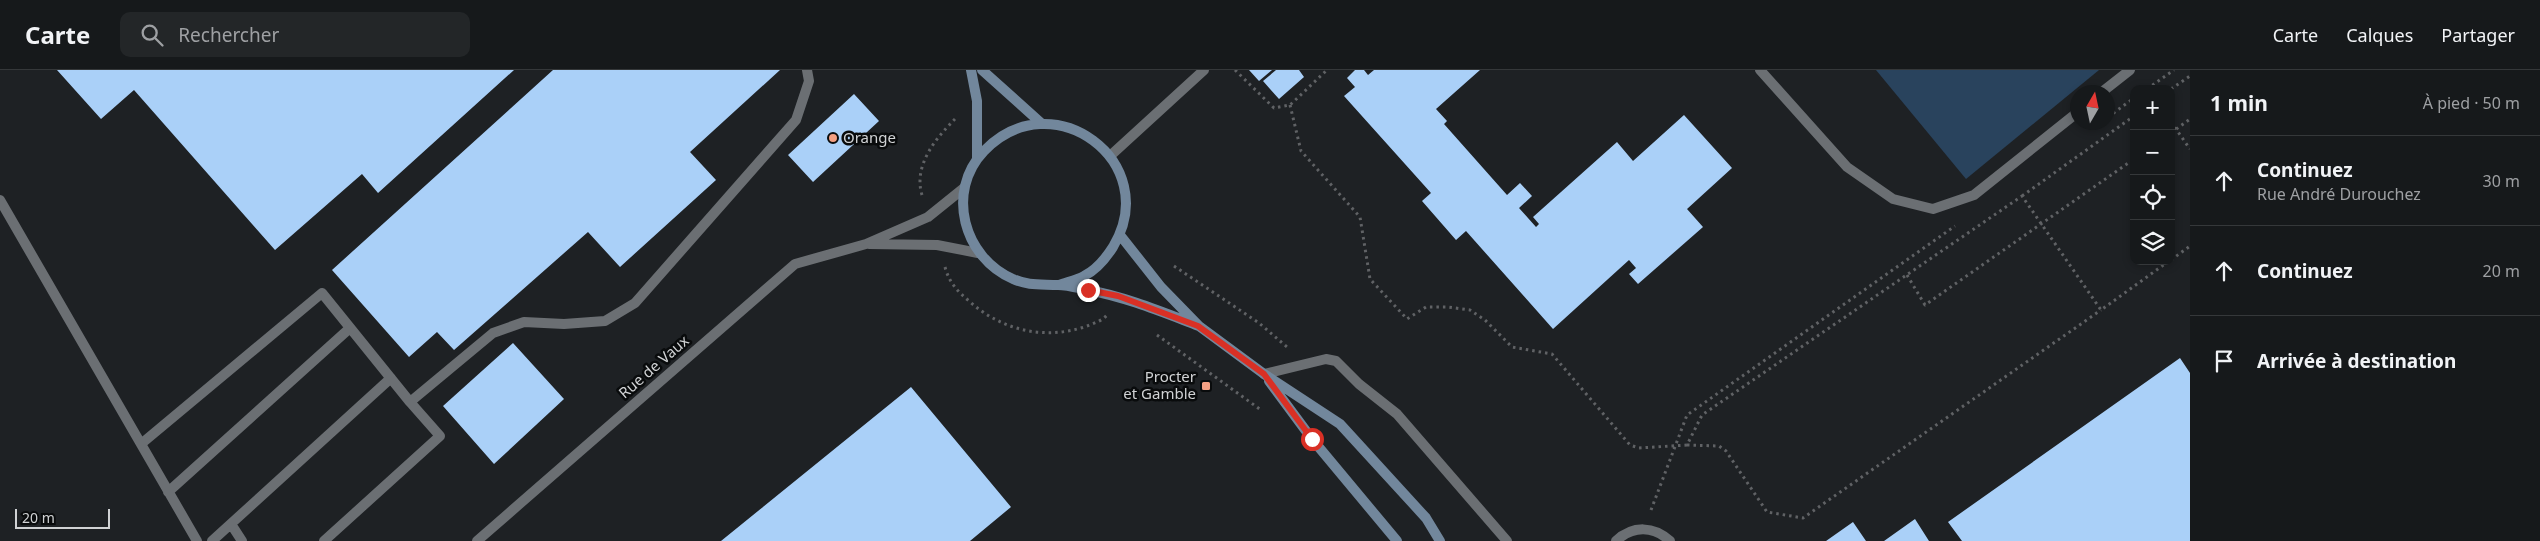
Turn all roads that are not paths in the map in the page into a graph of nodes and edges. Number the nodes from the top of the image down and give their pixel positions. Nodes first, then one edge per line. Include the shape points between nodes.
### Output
1 (807, 70) edge
2 (971, 70) edge
3 (982, 70) edge
4 (1204, 70) edge
5 (1760, 70) edge
6 (2130, 70) edge
7 (2111, 85) edge
8 (2070, 118) edge
9 (1041, 123) junction
10 (1110, 156) junction
11 (977, 158) junction
12 (964, 188) junction
13 (0, 200) edge
14 (1120, 234) junction
15 (866, 244) junction
16 (978, 252) junction
17 (1059, 284) junction
18 (1198, 326) junction
19 (350, 328) junction
20 (1264, 374) junction
21 (391, 378) junction
22 (410, 402) junction
23 (141, 444) junction
24 (168, 492) junction
25 (231, 524) junction
26 (197, 541) edge
27 (212, 541) edge
28 (242, 541) edge
29 (324, 541) edge
30 (477, 541) edge
31 (1397, 541) edge
32 (1440, 541) edge
33 (1508, 541) edge
34 (1616, 541) edge
35 (1670, 541) edge

1 - 22 street via 809,81 796,120 634,303 605,321 524,322 493,333
2 - 11 main road via 977,101
3 - 9 main road
4 - 10 street
5 - 8 street via 1847,167 1893,199 1933,209 1974,195
6 - 7 street
9 - 10 main road via 1067,126 1091,137
9 - 11 main road via 1016,128 995,140
10 - 14 main road via 1120,174 1125,194 1125,215
11 - 12 main road
12 - 15 street, Rue de Vaux via 928,217
12 - 16 main road via 963,211 968,233
13 - 23 street
14 - 17 main road via 1106,258 1085,275
14 - 18 main road via 1161,287
15 - 16 street, Rue de Vaux via 937,245
15 - 30 street, Rue de Vaux via 795,264
16 - 17 main road via 994,269 1014,280 1036,286
17 - 18 main road via 1118,296
18 - 20 main road
19 - 21 street
19 - 23 street via 322,293
19 - 24 street
20 - 31 main road via 1312,439
20 - 32 main road via 1340,424 1426,518
20 - 33 street via 1326,359 1336,361 1397,414
21 - 22 street
21 - 25 street
22 - 29 street via 440,436
23 - 24 street
24 - 26 street
25 - 27 street
25 - 28 street
34 - 35 street via 1643,529 1664,535

